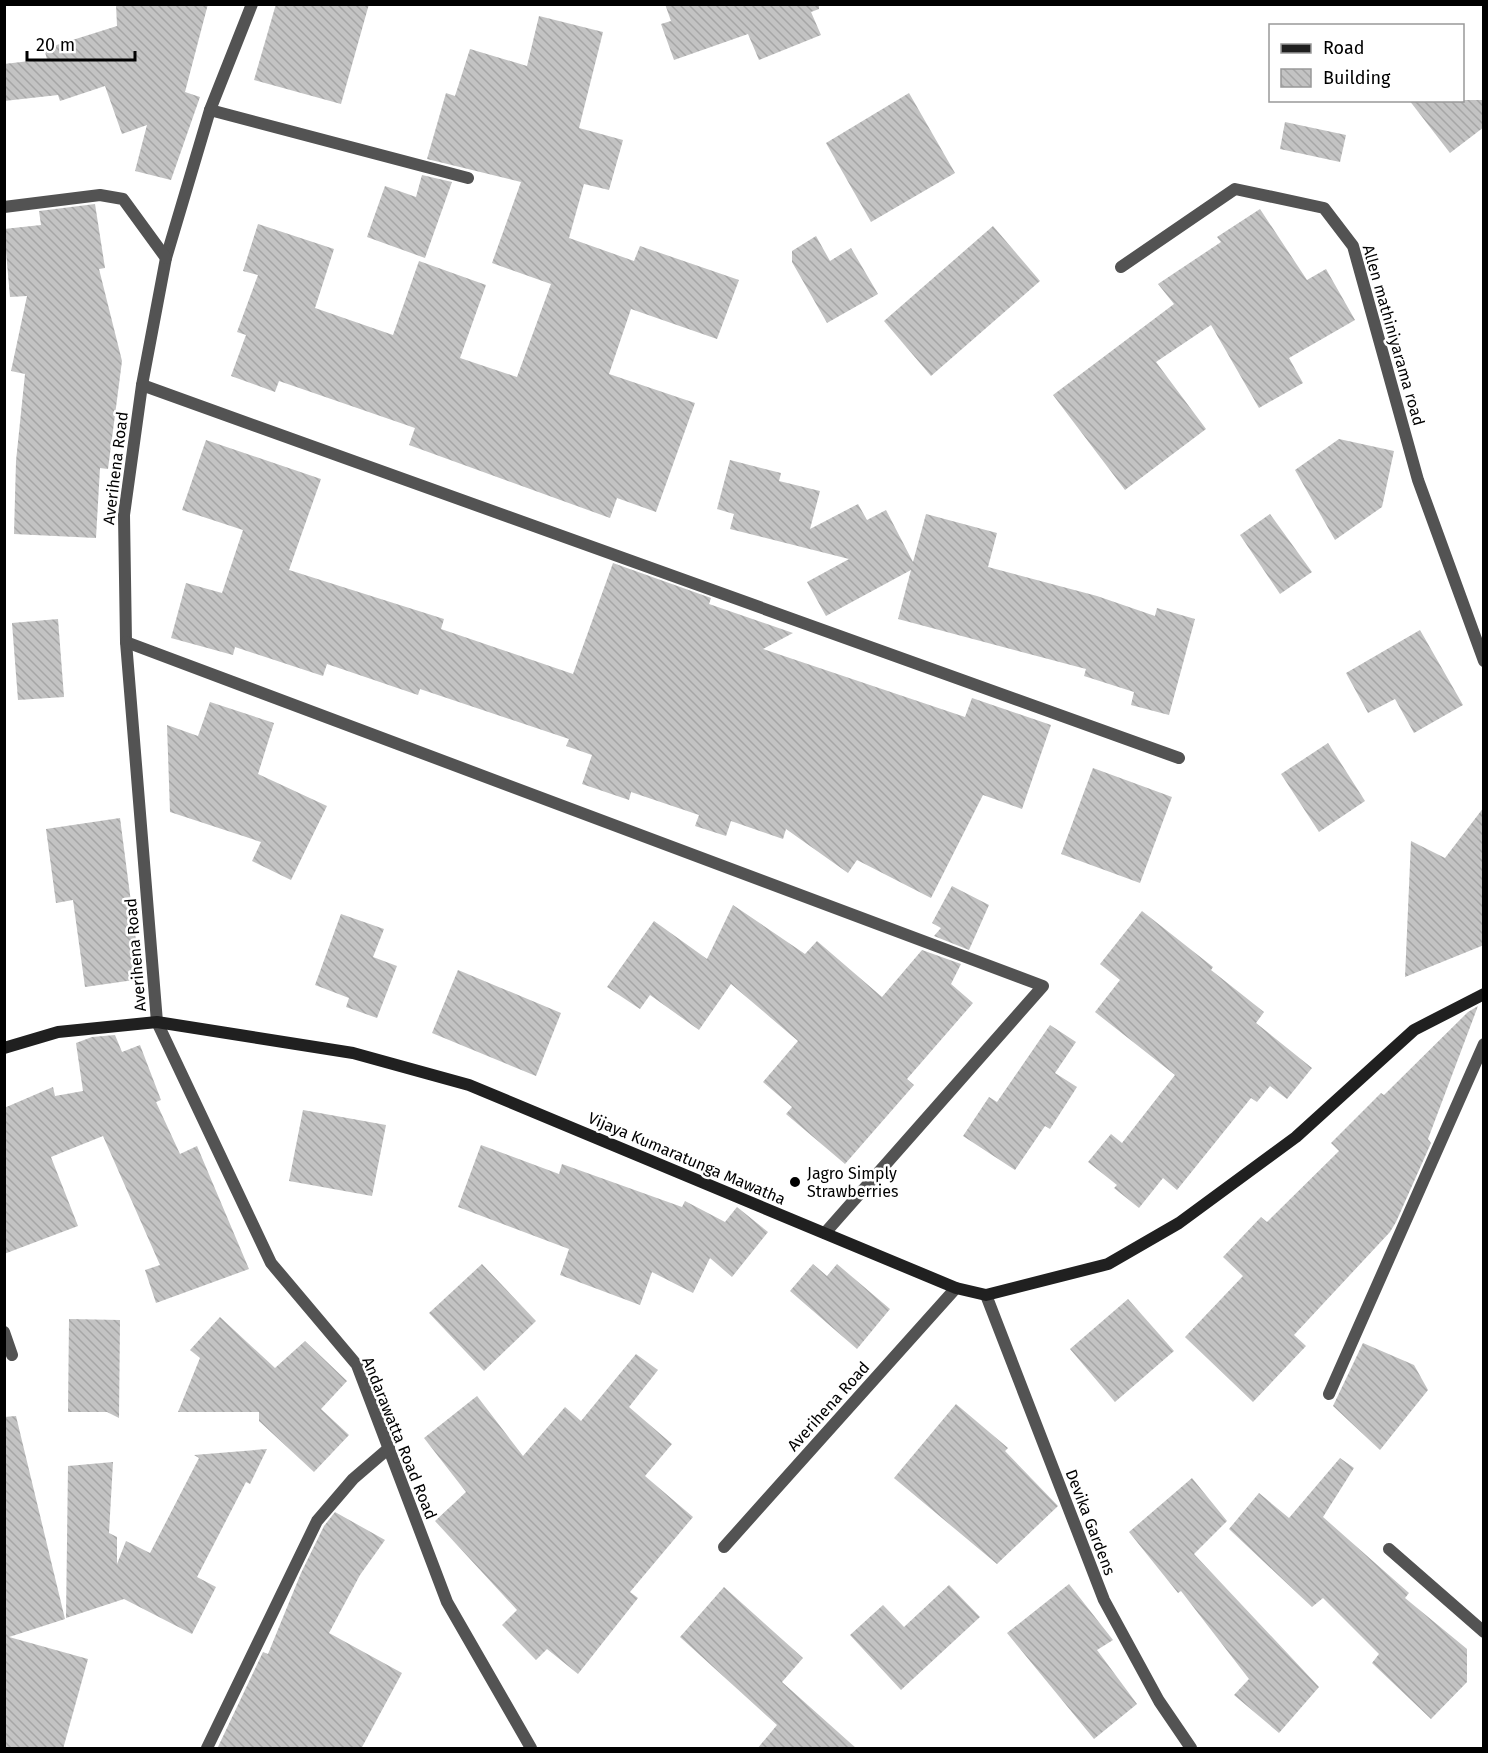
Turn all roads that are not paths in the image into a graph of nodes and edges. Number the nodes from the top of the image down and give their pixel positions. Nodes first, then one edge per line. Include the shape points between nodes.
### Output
1 (252, 4) edge
2 (210, 110) junction
3 (468, 178) dead end
4 (4, 207) edge
5 (166, 258) junction
6 (1121, 267) dead end
7 (142, 386) junction
8 (126, 642) junction
9 (1484, 661) edge
10 (1179, 758) dead end
11 (1484, 994) edge
12 (157, 1022) junction
13 (1484, 1044) edge
14 (4, 1048) edge
15 (825, 1233) junction
16 (956, 1288) junction
17 (986, 1295) junction
18 (4, 1332) edge
19 (12, 1355) dead end
20 (1329, 1394) dead end
21 (389, 1448) junction
22 (724, 1547) dead end
23 (1389, 1550) dead end
24 (1484, 1632) edge
25 (207, 1749) edge
26 (531, 1749) edge
27 (1191, 1749) edge

1 - 2 street, Averihena Road
2 - 3 street
2 - 5 street, Averihena Road
4 - 5 street via 100,195 123,199
5 - 7 street, Averihena Road
6 - 9 street, Allen mathiniyarama road via 1234,189 1324,207 1353,246 1418,480
7 - 8 street, Averihena Road via 124,516
7 - 10 street
8 - 12 street, Averihena Road
8 - 15 street via 1042,986
11 - 17 main road, Vijaya Kumaratunga Mawatha via 1414,1030 1296,1137 1179,1223 1108,1264
12 - 14 main road, Vijaya Kumaratunga Mawatha via 58,1032
12 - 15 main road, Vijaya Kumaratunga Mawatha via 353,1053 469,1085
12 - 21 street, Andarawatta Road Road via 271,1263 357,1365
13 - 20 street
15 - 16 main road, Vijaya Kumaratunga Mawatha
16 - 17 main road, Vijaya Kumaratunga Mawatha
16 - 22 street, Averihena Road
17 - 27 street, Devika Gardens via 1104,1600 1159,1701
18 - 19 street
21 - 25 street via 353,1479 317,1521
21 - 26 street, Andarawatta Road Road via 447,1602
23 - 24 street

